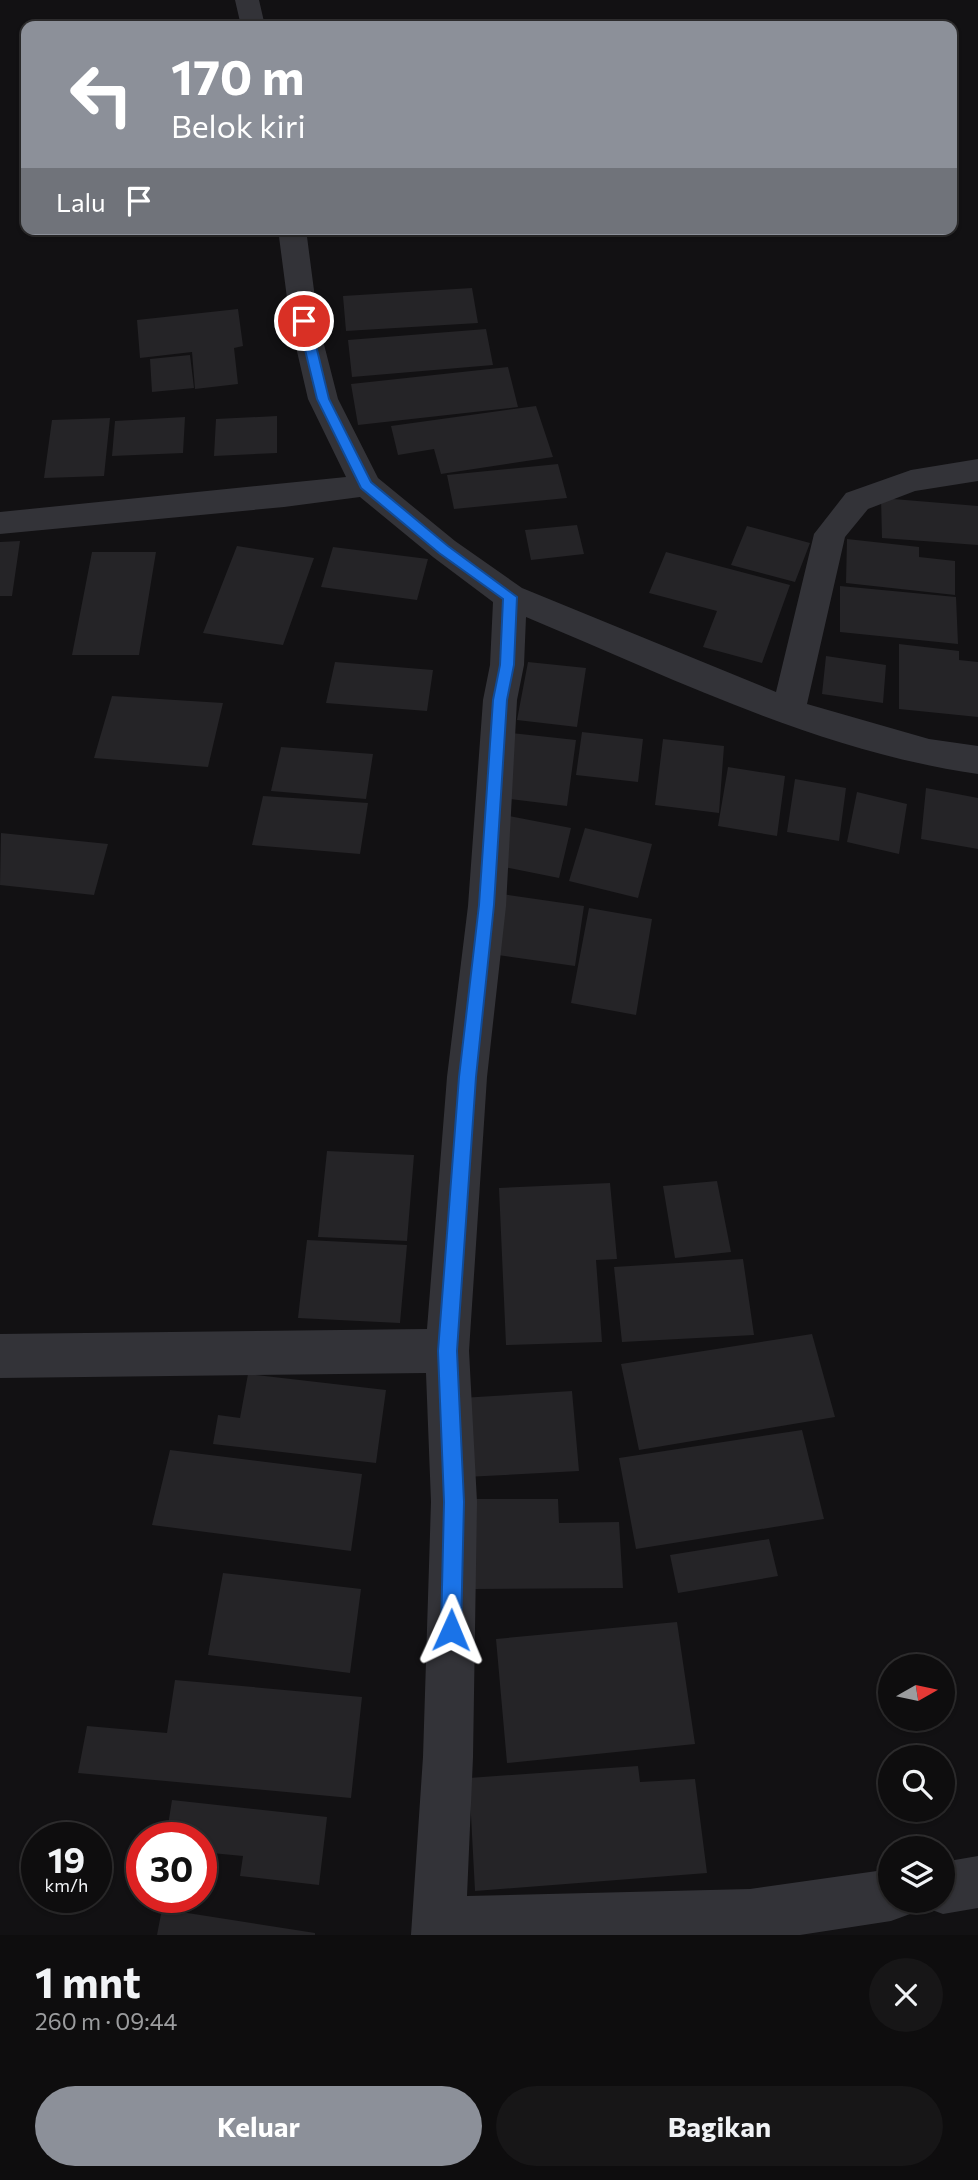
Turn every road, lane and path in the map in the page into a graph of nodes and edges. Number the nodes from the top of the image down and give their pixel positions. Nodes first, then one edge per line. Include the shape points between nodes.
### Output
1 (247, 0) edge
2 (252, 21) edge
3 (293, 235) edge
4 (978, 470) edge
5 (366, 485) junction
6 (0, 523) edge
7 (510, 597) junction
8 (788, 712) junction
9 (978, 760) edge
10 (447, 1351) junction
11 (0, 1356) edge
12 (978, 1882) edge
13 (955, 1886) edge
14 (878, 1897) edge
15 (439, 1929) edge

1 - 2 street
3 - 5 street via 304,321 323,399
4 - 8 street via 911,481 857,501 830,534
5 - 6 street
5 - 7 street
7 - 8 street
7 - 10 street
8 - 9 street via 929,753
10 - 11 street
10 - 15 street via 454,1502
12 - 13 street
14 - 15 street via 750,1916

